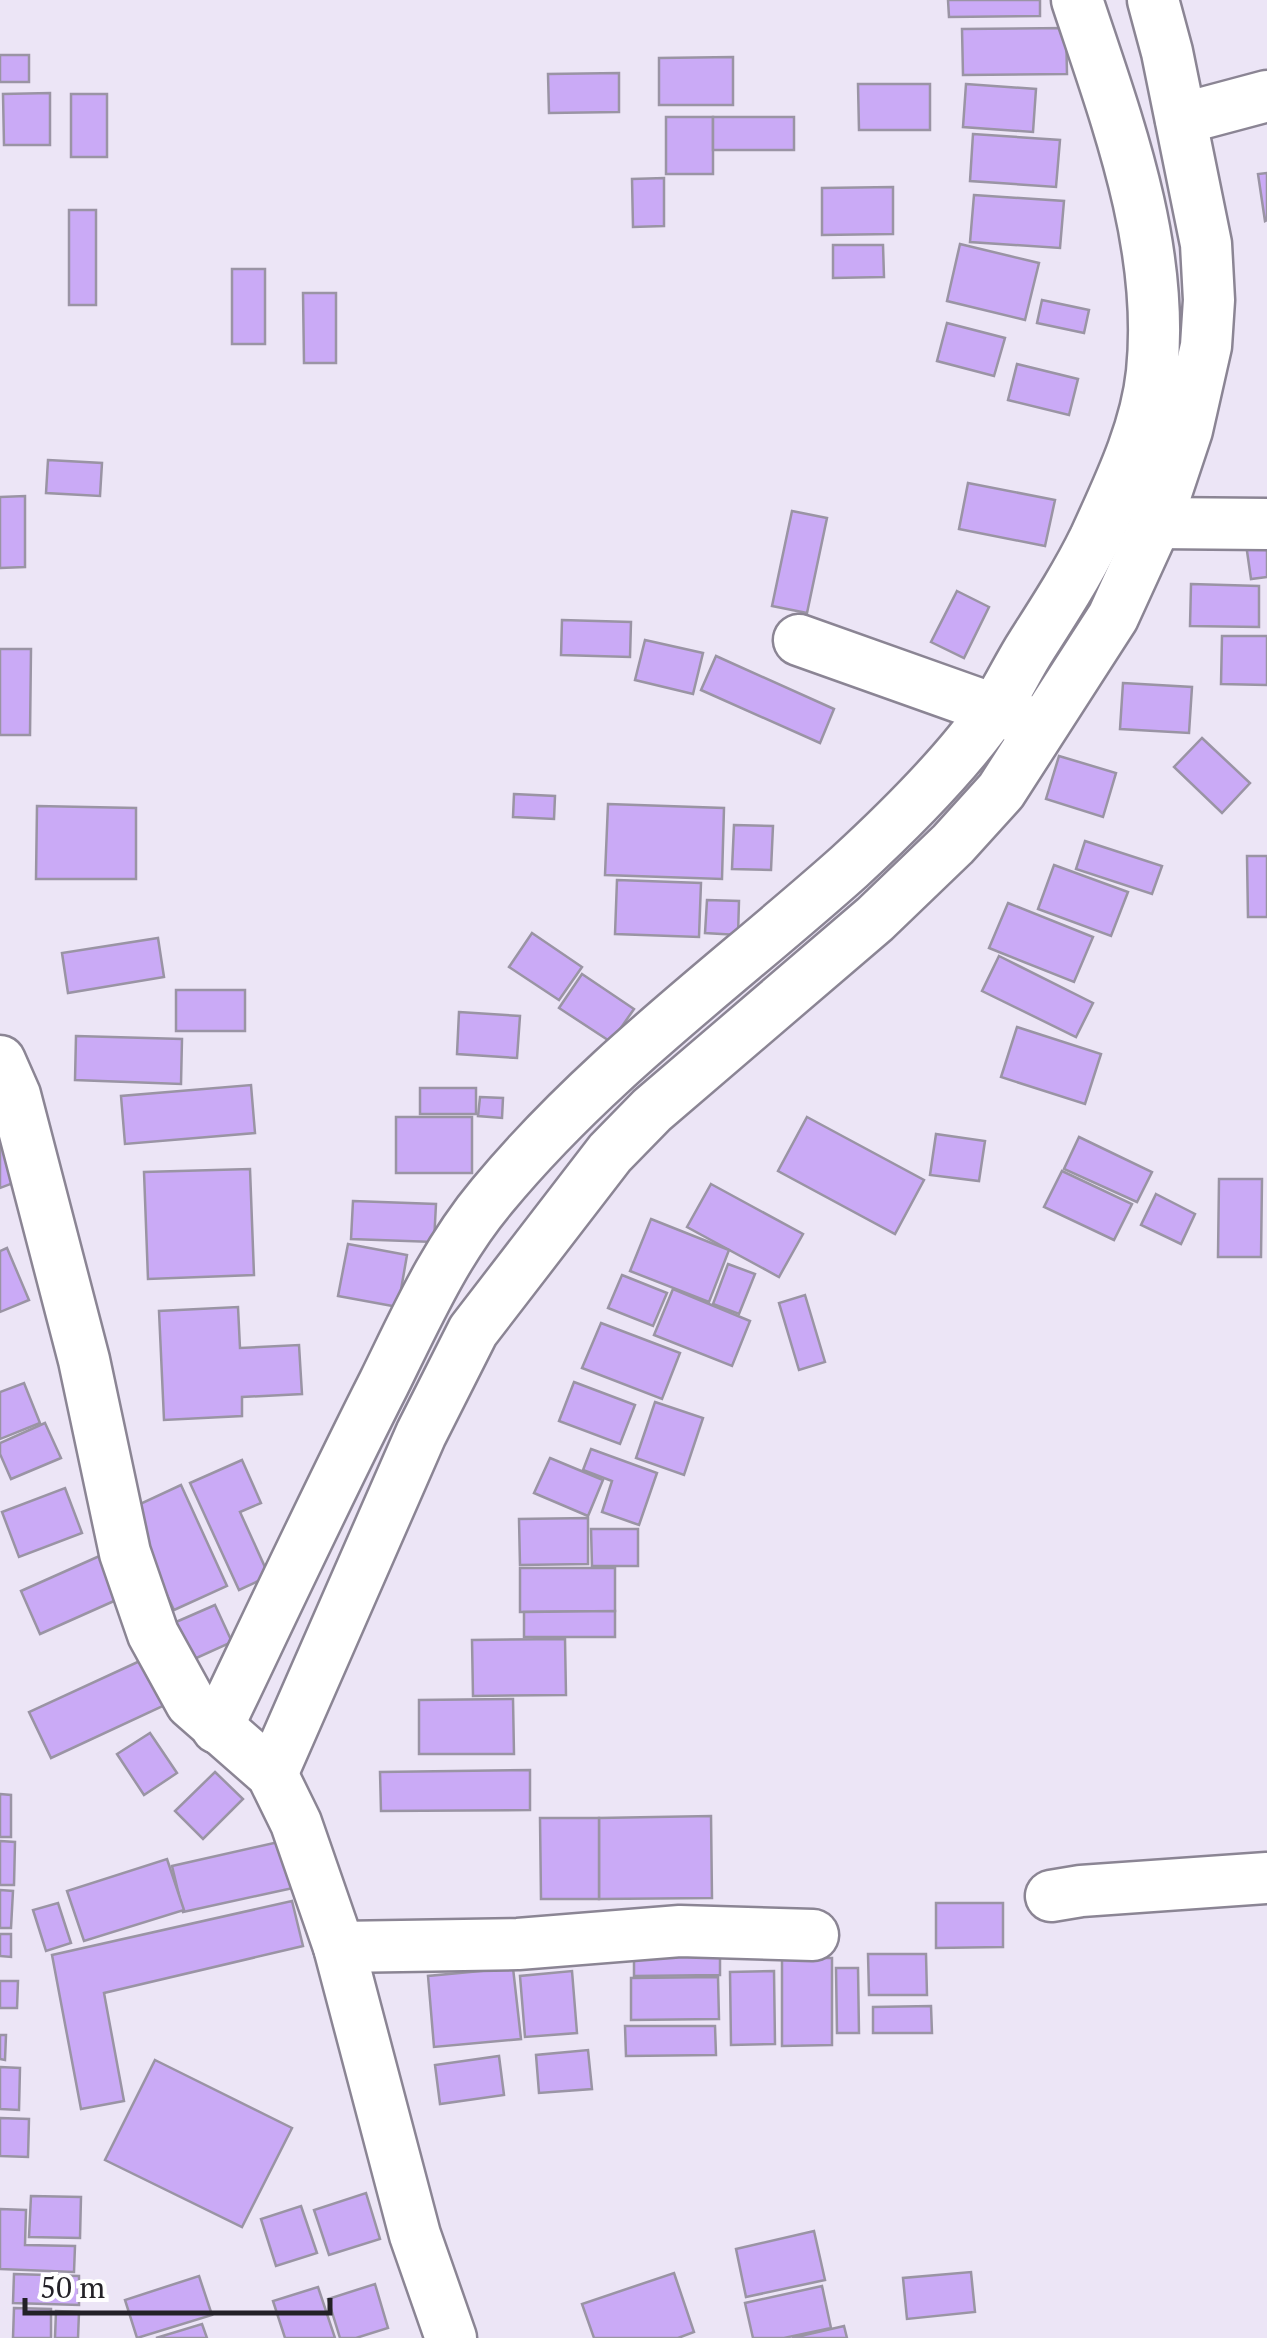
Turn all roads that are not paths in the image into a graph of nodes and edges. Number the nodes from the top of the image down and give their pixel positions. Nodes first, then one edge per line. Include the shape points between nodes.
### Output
1 (1076, 0) edge
2 (1153, 0) edge
3 (1267, 96) edge
4 (1180, 119) junction
5 (1164, 428) junction
6 (1156, 524) junction
7 (1267, 524) edge
8 (799, 640) dead end
9 (995, 708) junction
10 (1043, 728) junction
11 (782, 922) junction
12 (823, 962) junction
13 (0, 1060) edge
14 (490, 1198) junction
15 (550, 1229) junction
16 (251, 1657) junction
17 (310, 1687) junction
18 (217, 1728) junction
19 (272, 1774) junction
20 (1267, 1878) edge
21 (1051, 1896) dead end
22 (813, 1935) dead end
23 (339, 1947) junction
24 (451, 2338) edge

1 - 5 street via 1141,217
2 - 4 street
3 - 4 street
4 - 5 street via 1206,244 1209,300 1206,346
5 - 6 street
5 - 9 street via 1115,494 1077,575
6 - 7 street
6 - 10 street via 1113,617
8 - 9 street
9 - 10 street
9 - 11 street via 933,783
10 - 12 street via 1002,791 954,844
11 - 12 street
11 - 14 street via 624,1058
12 - 15 street via 652,1110
13 - 18 street via 15,1095 84,1360 125,1553 153,1634 191,1703
14 - 15 street
14 - 16 street via 441,1270
15 - 17 street via 473,1331
16 - 17 street
16 - 18 street
17 - 19 street
18 - 19 street
19 - 23 street
20 - 21 street
22 - 23 street via 680,1931 518,1944
23 - 24 street via 415,2235

